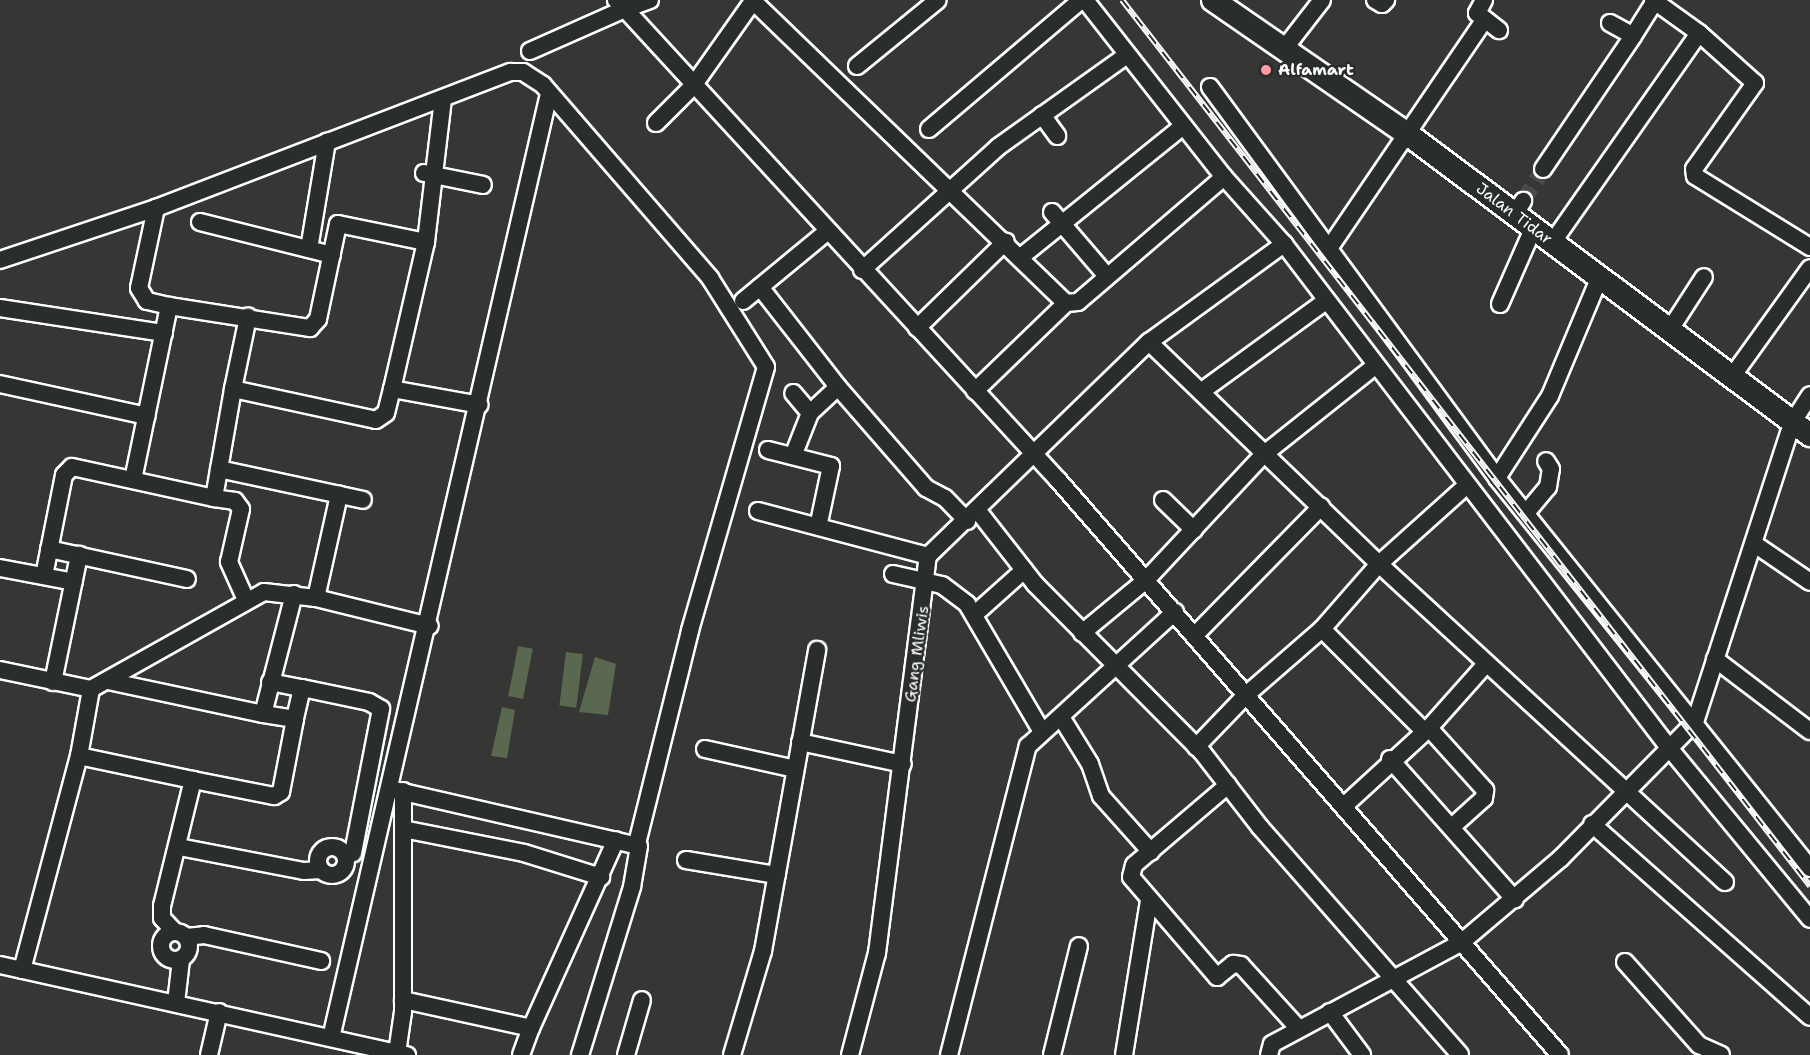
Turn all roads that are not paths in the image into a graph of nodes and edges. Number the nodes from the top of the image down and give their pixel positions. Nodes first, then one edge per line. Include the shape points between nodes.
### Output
1 (650, 0) edge
2 (752, 0) edge
3 (938, 0) edge
4 (1083, 0) edge
5 (1213, 0) edge
6 (1322, 0) edge
7 (1375, 0) edge
8 (1386, 0) edge
9 (1484, 0) edge
10 (1654, 1) edge
11 (620, 5) edge
12 (1484, 20) junction
13 (1610, 23) dead end
14 (1499, 30) dead end
15 (1700, 33) junction
16 (1633, 36) junction
17 (1284, 49) junction
18 (530, 51) dead end
19 (1127, 55) junction
20 (857, 66) dead end
21 (693, 86) junction
22 (1210, 87) dead end
23 (549, 94) junction
24 (443, 99) junction
25 (1042, 115) junction
26 (656, 123) dead end
27 (1183, 126) junction
28 (929, 129) dead end
29 (1409, 135) junction
30 (1056, 136) dead end
31 (327, 142) junction
32 (1544, 169) tunnel mouth
33 (430, 174) junction
34 (1224, 177) junction
35 (483, 185) dead end
36 (949, 190) junction
37 (156, 208) junction
38 (1056, 216) junction
39 (316, 220) junction
40 (200, 222) dead end
41 (338, 224) junction
42 (1533, 229) junction
43 (828, 231) junction
44 (1006, 241) junction
45 (426, 242) junction
46 (1552, 243) junction
47 (1284, 244) junction
48 (1330, 247) junction
49 (1810, 248) edge
50 (309, 249) junction
51 (332, 255) junction
52 (1022, 256) junction
53 (0, 261) edge
54 (1810, 268) edge
55 (862, 270) junction
56 (1106, 275) junction
57 (1704, 277) dead end
58 (1599, 279) junction
59 (760, 287) junction
60 (743, 301) dead end
61 (1326, 301) junction
62 (1066, 303) junction
63 (1500, 304) dead end
64 (169, 306) junction
65 (0, 308) edge
66 (248, 317) junction
67 (917, 328) junction
68 (1670, 331) junction
69 (164, 333) junction
70 (1149, 342) junction
71 (1375, 366) junction
72 (1731, 378) junction
73 (0, 384) edge
74 (838, 387) junction
75 (232, 389) junction
76 (392, 389) junction
77 (975, 391) junction
78 (1202, 392) junction
79 (793, 393) dead end
80 (1810, 395) edge
81 (480, 405) junction
82 (810, 413) junction
83 (147, 416) junction
84 (1801, 429) edge
85 (768, 450) dead end
86 (1031, 453) junction
87 (1263, 455) junction
88 (793, 456) junction
89 (1546, 461) dead end
90 (219, 469) junction
91 (1497, 478) junction
92 (133, 480) junction
93 (1467, 486) junction
94 (339, 495) junction
95 (214, 498) junction
96 (363, 500) dead end
97 (1163, 500) dead end
98 (1321, 507) junction
99 (758, 511) dead end
100 (1526, 513) junction
101 (973, 516) junction
102 (818, 527) junction
103 (1194, 530) junction
104 (1756, 545) junction
105 (49, 549) junction
106 (79, 555) junction
107 (928, 556) junction
108 (1379, 564) junction
109 (0, 567) edge
110 (1024, 570) junction
111 (893, 574) dead end
112 (44, 576) junction
113 (187, 579) dead end
114 (1146, 579) junction
115 (928, 581) junction
116 (74, 582) junction
117 (1810, 582) edge
118 (294, 594) junction
119 (316, 598) junction
120 (246, 600) junction
121 (1175, 612) junction
122 (975, 614) junction
123 (430, 626) junction
124 (1322, 629) junction
125 (1082, 633) junction
126 (1195, 635) junction
127 (817, 650) dead end
128 (1715, 659) junction
129 (1486, 664) junction
130 (1119, 667) junction
131 (0, 670) edge
132 (108, 681) junction
133 (53, 682) junction
134 (270, 682) junction
135 (302, 688) junction
136 (92, 689) junction
137 (1246, 695) junction
138 (263, 714) junction
139 (1061, 717) junction
140 (295, 719) junction
141 (1695, 722) junction
142 (1426, 729) junction
143 (1810, 731) edge
144 (1042, 732) junction
145 (800, 742) junction
146 (1197, 747) junction
147 (705, 749) dead end
148 (1670, 749) junction
149 (79, 756) junction
150 (1390, 759) junction
151 (903, 764) junction
152 (795, 769) junction
153 (193, 780) junction
154 (1228, 785) junction
155 (397, 790) junction
156 (1626, 790) junction
157 (1345, 805) junction
158 (1592, 824) junction
159 (1453, 826) junction
160 (403, 829) junction
161 (616, 840) junction
162 (637, 844) junction
163 (179, 847) junction
164 (1151, 852) junction
165 (375, 854) junction
166 (349, 855) junction
167 (686, 860) dead end
168 (1810, 868) edge
169 (777, 875) junction
170 (601, 877) junction
171 (1725, 882) dead end
172 (1149, 900) junction
173 (1515, 900) junction
174 (1810, 920) edge
175 (181, 935) junction
176 (1462, 942) junction
177 (1078, 946) dead end
178 (181, 960) junction
179 (321, 961) dead end
180 (1624, 962) dead end
181 (0, 965) edge
182 (22, 970) junction
183 (1398, 978) junction
184 (403, 1000) junction
185 (642, 1000) dead end
186 (176, 1003) junction
187 (219, 1012) junction
188 (1330, 1012) junction
189 (1810, 1017) edge
190 (531, 1028) junction
191 (1299, 1029) junction
192 (331, 1038) junction
193 (402, 1054) edge
194 (209, 1055) edge
195 (521, 1055) edge
196 (580, 1055) edge
197 (626, 1055) edge
198 (732, 1055) edge
199 (850, 1055) edge
200 (950, 1055) edge
201 (1052, 1055) edge
202 (1124, 1055) edge
203 (1269, 1055) edge
204 (1362, 1055) edge
205 (1460, 1055) edge
206 (1560, 1055) edge
207 (1721, 1055) edge

1 - 11 street
2 - 21 street
2 - 36 street
3 - 20 street
4 - 19 street
4 - 28 street
5 - 17 street, Jalan Tidar
6 - 17 street
7 - 8 street via 1382,4
9 - 12 street via 1477,13
10 - 15 street
10 - 16 street
11 - 18 street
11 - 21 street
12 - 14 street
12 - 29 street
13 - 16 street
15 - 46 street
15 - 49 street via 1755,83 1694,169 1695,176
16 - 32 street
17 - 29 street, Jalan Tidar
19 - 25 street
19 - 27 street
21 - 26 street
21 - 43 street
22 - 48 street
23 - 24 street via 533,77 511,72
23 - 81 street
23 - 162 street via 710,278 766,367 699,599
24 - 31 street
24 - 33 street
25 - 30 street
25 - 36 street
27 - 34 street
27 - 38 street
29 - 42 street, Jalan Tidar via 1519,208
29 - 48 street
31 - 37 street
31 - 39 street
33 - 35 street
33 - 45 street
34 - 47 street
34 - 56 street
36 - 44 street
36 - 55 street
37 - 53 street
37 - 64 street via 139,288 147,301
38 - 52 street
38 - 56 street
39 - 41 street
39 - 50 street
40 - 50 street
41 - 45 street
41 - 51 street
42 - 46 street, Jalan Tidar
42 - 63 street
43 - 55 street
43 - 59 street
44 - 52 street
44 - 67 street
45 - 76 street
46 - 58 street, Jalan Tidar
47 - 61 street
47 - 70 street
48 - 91 street
50 - 51 street
51 - 66 street via 316,325 304,328
52 - 62 street
54 - 72 street
55 - 67 street
56 - 62 street via 1078,302
57 - 68 street
58 - 68 street, Jalan Tidar
58 - 91 street via 1550,396
59 - 60 street
59 - 74 street
61 - 71 street
61 - 78 street
62 - 77 street
64 - 66 street
64 - 69 street
65 - 69 street
66 - 75 street
67 - 77 street
68 - 72 street, Jalan Tidar
69 - 83 street
70 - 78 street
70 - 86 street
71 - 87 street
71 - 93 street
72 - 84 street, Jalan Tidar
73 - 83 street
74 - 82 street
74 - 101 street via 926,488
75 - 76 street via 376,420 386,413
75 - 90 street
76 - 81 street
77 - 86 street
78 - 87 street
79 - 82 street
80 - 84 street
81 - 123 street
82 - 88 street
83 - 92 street
84 - 104 street
85 - 88 street
86 - 101 street
86 - 114 street
87 - 98 street
87 - 103 street
88 - 102 street via 831,466
89 - 100 street via 1551,469 1548,487
90 - 94 street
90 - 95 street
91 - 100 street
92 - 95 street
92 - 105 street via 78,466 68,470
93 - 108 street
93 - 148 street
94 - 96 street
94 - 119 street
95 - 120 street via 236,501 242,510 229,562
97 - 103 street
98 - 108 street
98 - 126 street
99 - 102 street
100 - 141 street
101 - 107 street
101 - 110 street
102 - 107 street
103 - 114 street
104 - 117 street
104 - 128 street
105 - 106 street
105 - 112 street
106 - 113 street
106 - 116 street
107 - 115 street, Gang Mliwis
108 - 124 street
108 - 129 street
109 - 112 street
110 - 122 street
110 - 125 street
111 - 115 street
112 - 116 street
114 - 121 street
114 - 125 street
115 - 122 street via 954,593
115 - 151 street, Gang Mliwis
116 - 133 street
118 - 119 street
118 - 120 street via 264,592
118 - 134 street
119 - 123 street
120 - 132 street
121 - 126 street
121 - 130 street
122 - 144 street
123 - 155 street
124 - 137 street
124 - 142 street
125 - 130 street
126 - 137 street
127 - 145 street
128 - 141 street
128 - 143 street
129 - 142 street
129 - 156 street
130 - 139 street
130 - 146 street
131 - 133 street
132 - 136 street
132 - 138 street
133 - 136 street
134 - 135 street
134 - 138 street
135 - 140 street
135 - 166 street via 369,702 381,710
136 - 149 street
137 - 146 street
137 - 157 street
138 - 140 street
139 - 144 street
139 - 164 street via 1090,764 1101,796
140 - 153 street via 279,794
141 - 148 street
141 - 168 street
142 - 150 street
142 - 159 street via 1486,794
144 - 200 street via 1024,753 987,919
145 - 151 street
145 - 152 street
146 - 154 street
147 - 152 street
148 - 156 street
148 - 174 street
149 - 153 street
149 - 182 street
150 - 157 street
150 - 159 street
151 - 199 street, Gang Mliwis via 877,953
152 - 169 street
153 - 163 street
154 - 164 street
154 - 183 street via 1260,827
155 - 160 street
155 - 161 street
155 - 165 street
156 - 158 street
156 - 171 street
157 - 176 street
158 - 173 street
158 - 189 street
159 - 173 street
160 - 170 street via 524,853
160 - 184 street
161 - 162 street
161 - 170 street
162 - 196 street via 632,887
163 - 166 street via 338,874
163 - 175 street via 161,911
164 - 172 street via 1130,869 1134,883
165 - 166 street
165 - 192 street
167 - 169 street
169 - 198 street via 763,951
170 - 190 street
172 - 191 street via 1216,977 1233,964 1241,965
172 - 202 street
173 - 176 street
175 - 178 street via 189,950
175 - 178 street via 163,937 160,950 168,960
175 - 179 street via 204,935
176 - 183 street
176 - 206 street
177 - 201 street
178 - 186 street
180 - 207 street via 1699,1045
181 - 182 street
182 - 186 street
183 - 188 street
183 - 205 street
184 - 190 street
184 - 193 street
185 - 197 street
186 - 187 street
187 - 192 street
187 - 194 street
188 - 191 street
188 - 204 street
190 - 195 street
191 - 203 street via 1272,1044
192 - 193 street

